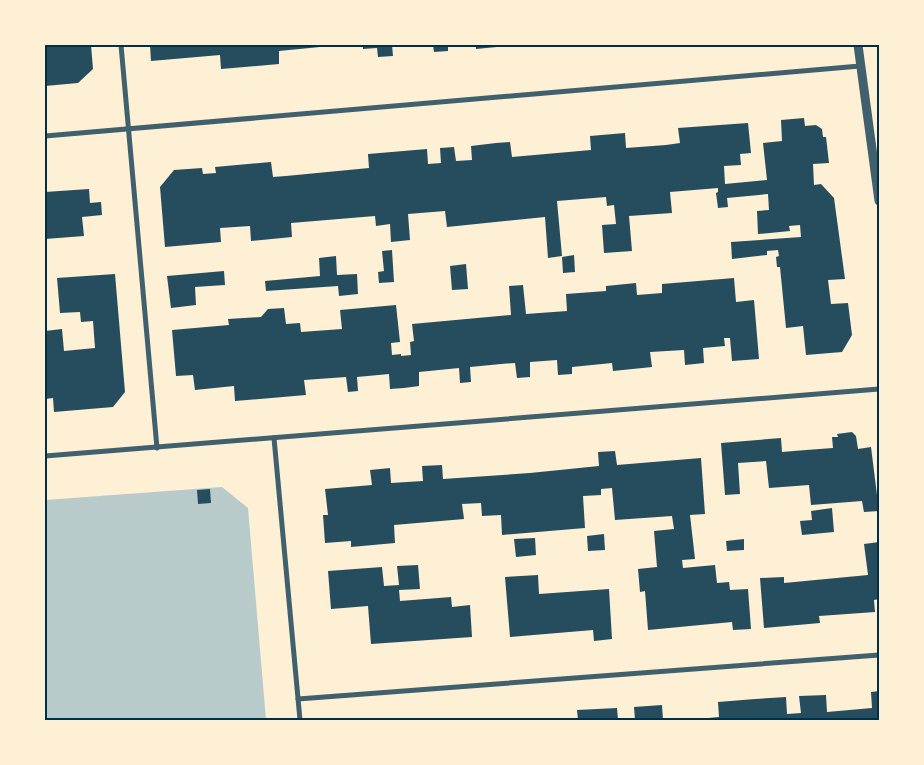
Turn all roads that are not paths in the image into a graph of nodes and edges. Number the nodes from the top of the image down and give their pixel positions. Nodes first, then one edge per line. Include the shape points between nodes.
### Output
1 (121, 45) edge
2 (858, 45) edge
3 (860, 66) junction
4 (129, 128) junction
5 (45, 136) edge
6 (879, 201) edge
7 (879, 389) edge
8 (274, 438) junction
9 (157, 448) junction
10 (45, 456) edge
11 (879, 655) edge
12 (298, 698) junction
13 (300, 720) edge

1 - 4 street
2 - 3 street
3 - 4 street
3 - 6 street
4 - 5 street
4 - 9 street
7 - 8 street
8 - 9 street
8 - 12 street
9 - 10 street
11 - 12 street
12 - 13 street

